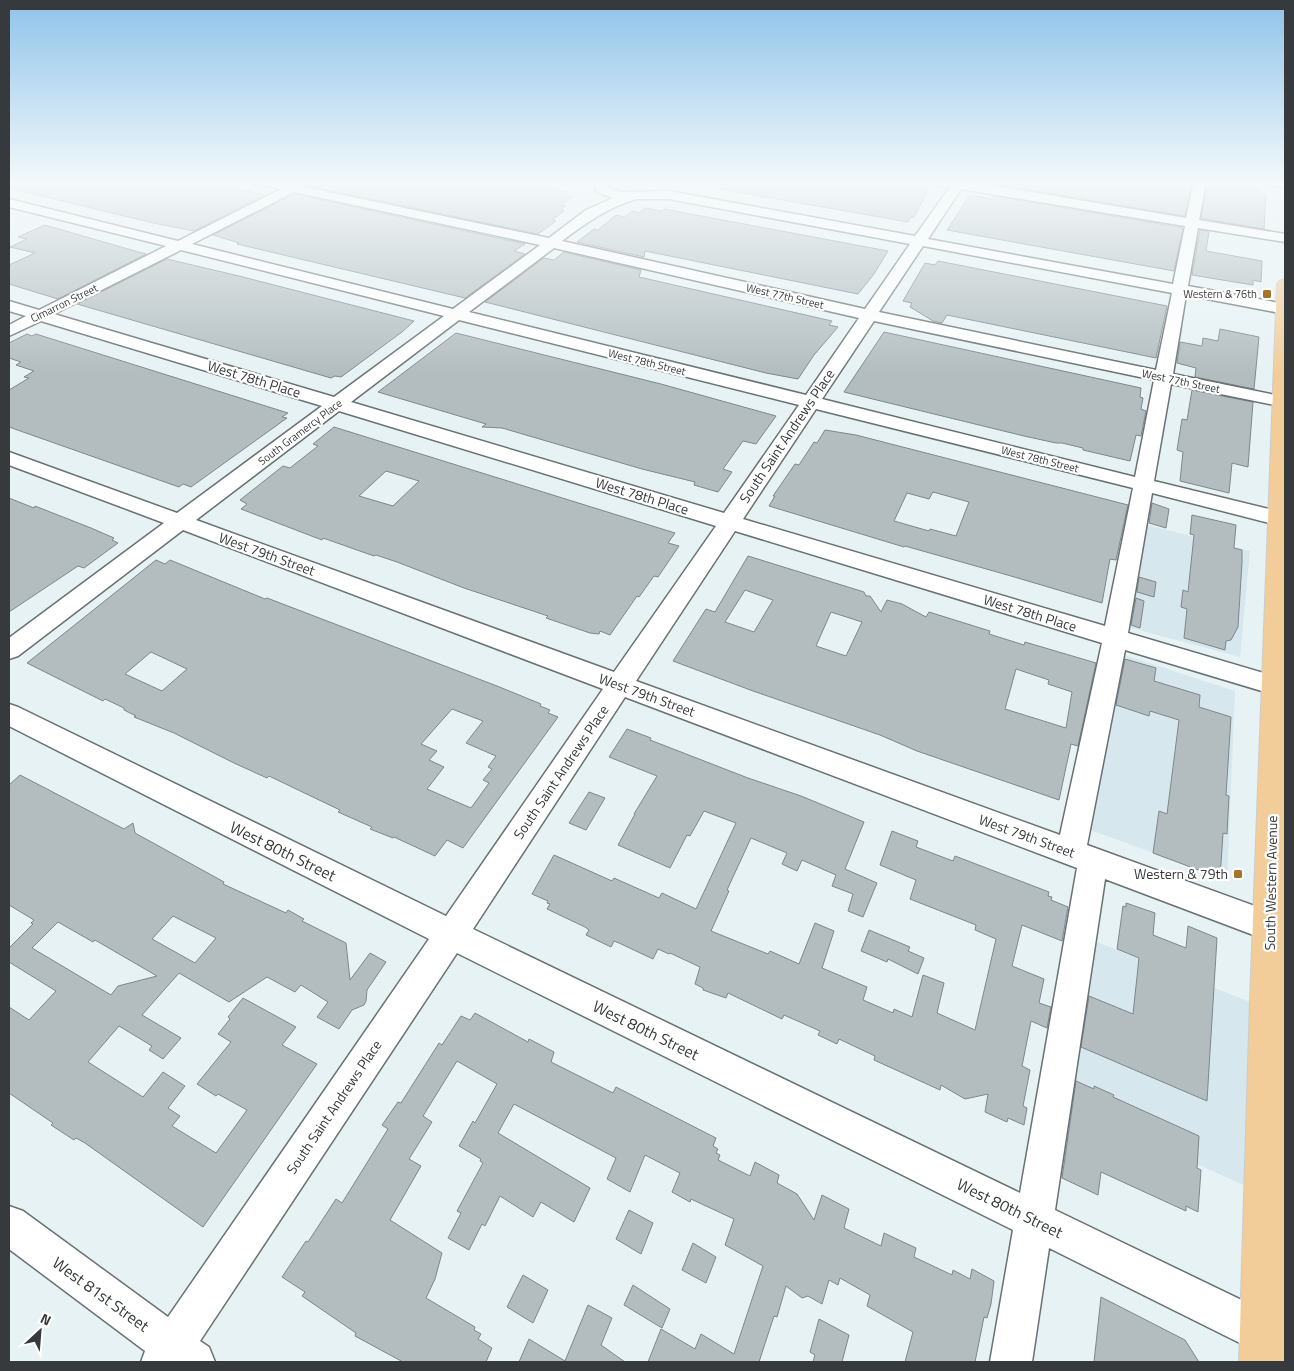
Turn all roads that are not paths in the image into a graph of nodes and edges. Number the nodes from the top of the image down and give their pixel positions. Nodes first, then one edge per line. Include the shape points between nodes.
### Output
1 (177, 245) edge
2 (549, 245) edge
3 (561, 245) edge
4 (917, 245) edge
5 (935, 245) edge
6 (1188, 245) edge
7 (181, 246) junction
8 (1285, 284) edge
9 (1180, 290) junction
10 (9, 306) edge
11 (1285, 309) edge
12 (457, 314) junction
13 (40, 315) junction
14 (869, 315) junction
15 (9, 331) edge
16 (1162, 377) junction
17 (810, 402) junction
18 (1282, 402) junction
19 (338, 404) junction
20 (9, 458) edge
21 (1144, 485) junction
22 (1282, 520) edge
23 (180, 522) junction
24 (728, 523) junction
25 (1115, 638) junction
26 (9, 650) edge
27 (619, 685) junction
28 (1276, 686) junction
29 (9, 714) edge
30 (1082, 856) junction
31 (1278, 929) edge
32 (451, 934) junction
33 (1276, 1122) edge
34 (1034, 1220) junction
35 (9, 1225) edge
36 (1270, 1346) edge
37 (176, 1357) edge
38 (1011, 1362) edge

1 - 7 street, West 78th Street
2 - 12 street, South Gramercy Place
3 - 14 street, West 77th Street
4 - 14 street, South Saint Andrews Place
5 - 9 street
6 - 9 street
7 - 12 street, West 78th Street
7 - 13 street, Cimarron Street
8 - 11 main road, South Western Avenue
9 - 11 street
9 - 16 street
10 - 13 street, West 78th Place
11 - 18 main road, South Western Avenue
12 - 17 street, West 78th Street
12 - 19 street, South Gramercy Place
13 - 15 street, Cimarron Street
13 - 19 street, West 78th Place
14 - 16 street, West 77th Street
14 - 17 street, South Saint Andrews Place
16 - 18 street, West 77th Street
16 - 21 street
17 - 21 street, West 78th Street
17 - 24 street, South Saint Andrews Place
18 - 22 main road, South Western Avenue
19 - 23 street, South Gramercy Place
19 - 24 street, West 78th Place
20 - 23 street, West 79th Street
21 - 22 street, West 78th Street
21 - 25 street
22 - 28 main road, South Western Avenue
23 - 26 street, South Gramercy Place
23 - 27 street, West 79th Street
24 - 25 street, West 78th Place
24 - 27 street, South Saint Andrews Place
25 - 28 street, West 78th Place
25 - 30 street
27 - 30 street, West 79th Street
27 - 32 street, South Saint Andrews Place
28 - 31 main road, South Western Avenue
29 - 32 street, West 80th Street
30 - 31 street, West 79th Street
30 - 34 street
31 - 33 main road, South Western Avenue
32 - 34 street, West 80th Street
32 - 37 street, South Saint Andrews Place
33 - 36 main road, South Western Avenue
34 - 36 street, West 80th Street
34 - 38 street
35 - 37 street, West 81st Street

